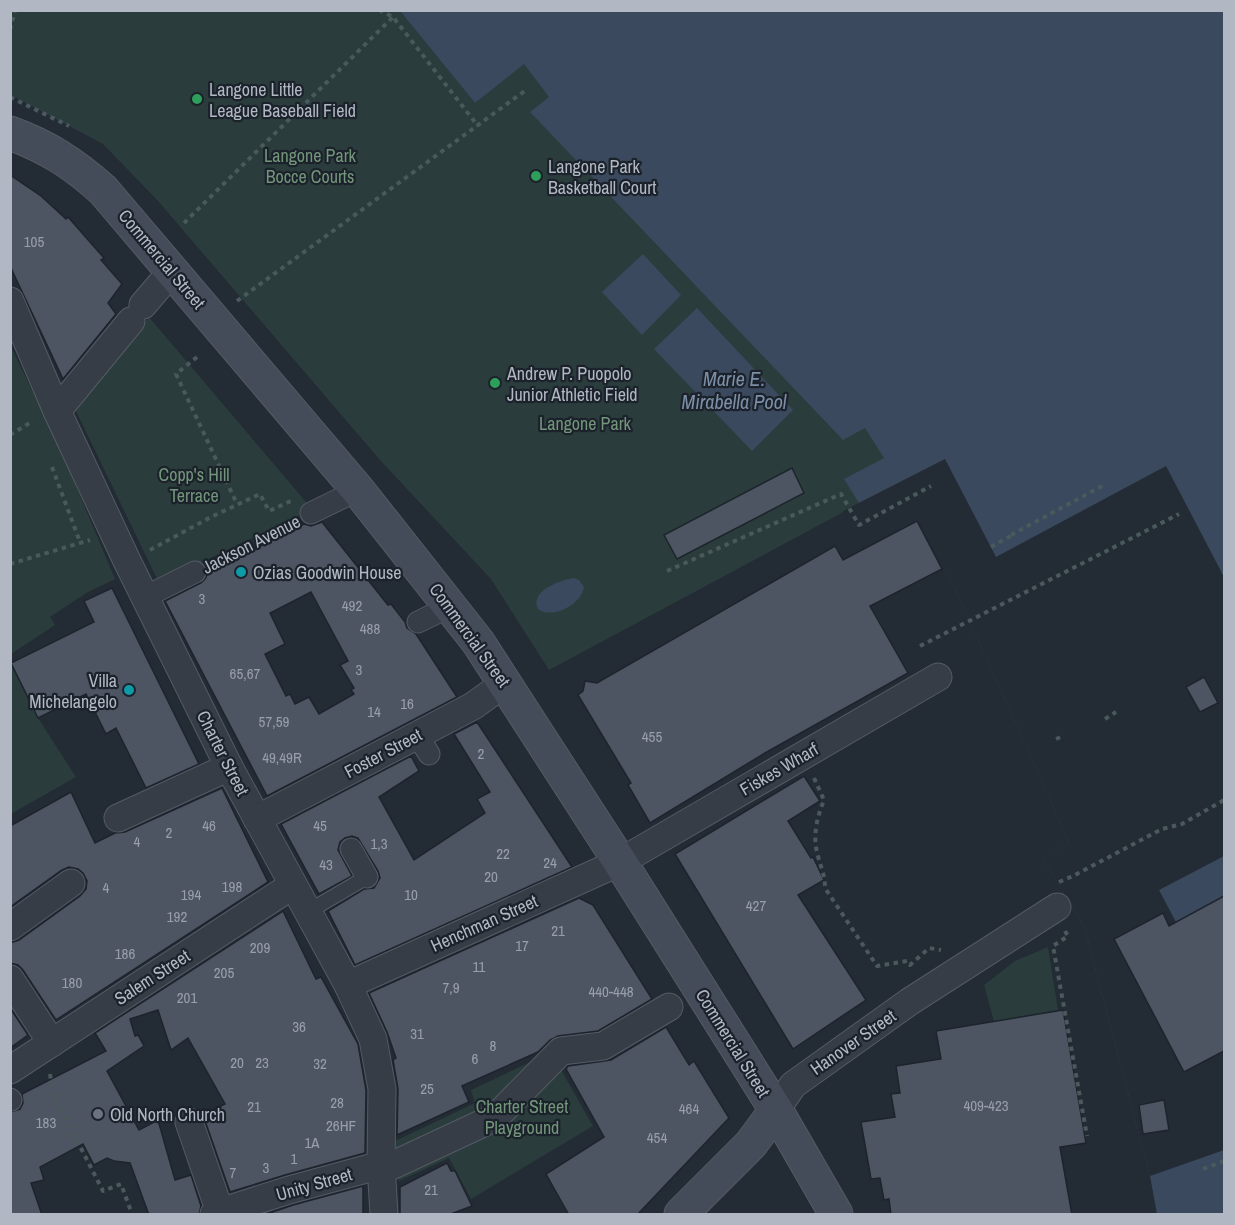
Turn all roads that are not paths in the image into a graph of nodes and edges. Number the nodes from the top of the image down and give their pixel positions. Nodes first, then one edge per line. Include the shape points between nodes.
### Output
1 (10, 133) edge
2 (172, 271) junction
3 (10, 301) edge
4 (45, 416) junction
5 (358, 490) junction
6 (306, 505) road end
7 (195, 572) road end
8 (145, 597) junction
9 (451, 606) junction
10 (418, 622) dead end
11 (938, 677) dead end
12 (506, 683) junction
13 (229, 767) junction
14 (118, 818) dead end
15 (257, 819) junction
16 (351, 849) dead end
17 (620, 862) junction
18 (367, 877) joint
19 (71, 883) dead end
20 (293, 885) junction
21 (1054, 909) road end
22 (309, 911) junction
23 (10, 927) edge
24 (10, 979) edge
25 (348, 985) junction
26 (684, 998) junction
27 (52, 1043) junction
28 (10, 1070) edge
29 (776, 1110) junction
30 (189, 1122) dead end
31 (386, 1166) junction
32 (217, 1214) edge
33 (384, 1215) edge
34 (681, 1215) edge
35 (836, 1215) edge

1 - 2 main road, Commercial Street via 78,167 103,190
2 - 4 street
2 - 5 main road, Commercial Street
3 - 4 street, Charter Street
4 - 8 street, Charter Street
5 - 6 street, Jackson Avenue
5 - 9 main road, Commercial Street
7 - 8 street, Jackson Avenue
8 - 13 street, Charter Street
9 - 10 street
9 - 12 main road, Commercial Street
11 - 17 street, Fiskes Wharf
12 - 15 street, Foster Street via 423,745
12 - 17 main road, Commercial Street
13 - 14 street
13 - 15 street, Charter Street
15 - 20 street, Charter Street
16 - 18 street
17 - 25 street, Henchman Street
17 - 26 main road, Commercial Street
18 - 22 lane
19 - 23 street
20 - 22 street, Charter Street
20 - 27 street, Salem Street
21 - 29 street, Hanover Street via 909,1002 793,1085
22 - 25 street, Charter Street
24 - 27 street
25 - 31 street, Charter Street via 373,1039 382,1089
26 - 29 main road, Commercial Street
26 - 31 street, Unity Street via 603,1046 561,1051 496,1118
27 - 28 street, Salem Street
29 - 34 main road, Hanover Street via 751,1144
29 - 35 main road, Commercial Street
30 - 32 street
31 - 32 street, Unity Street via 289,1190
31 - 33 street, Charter Street

